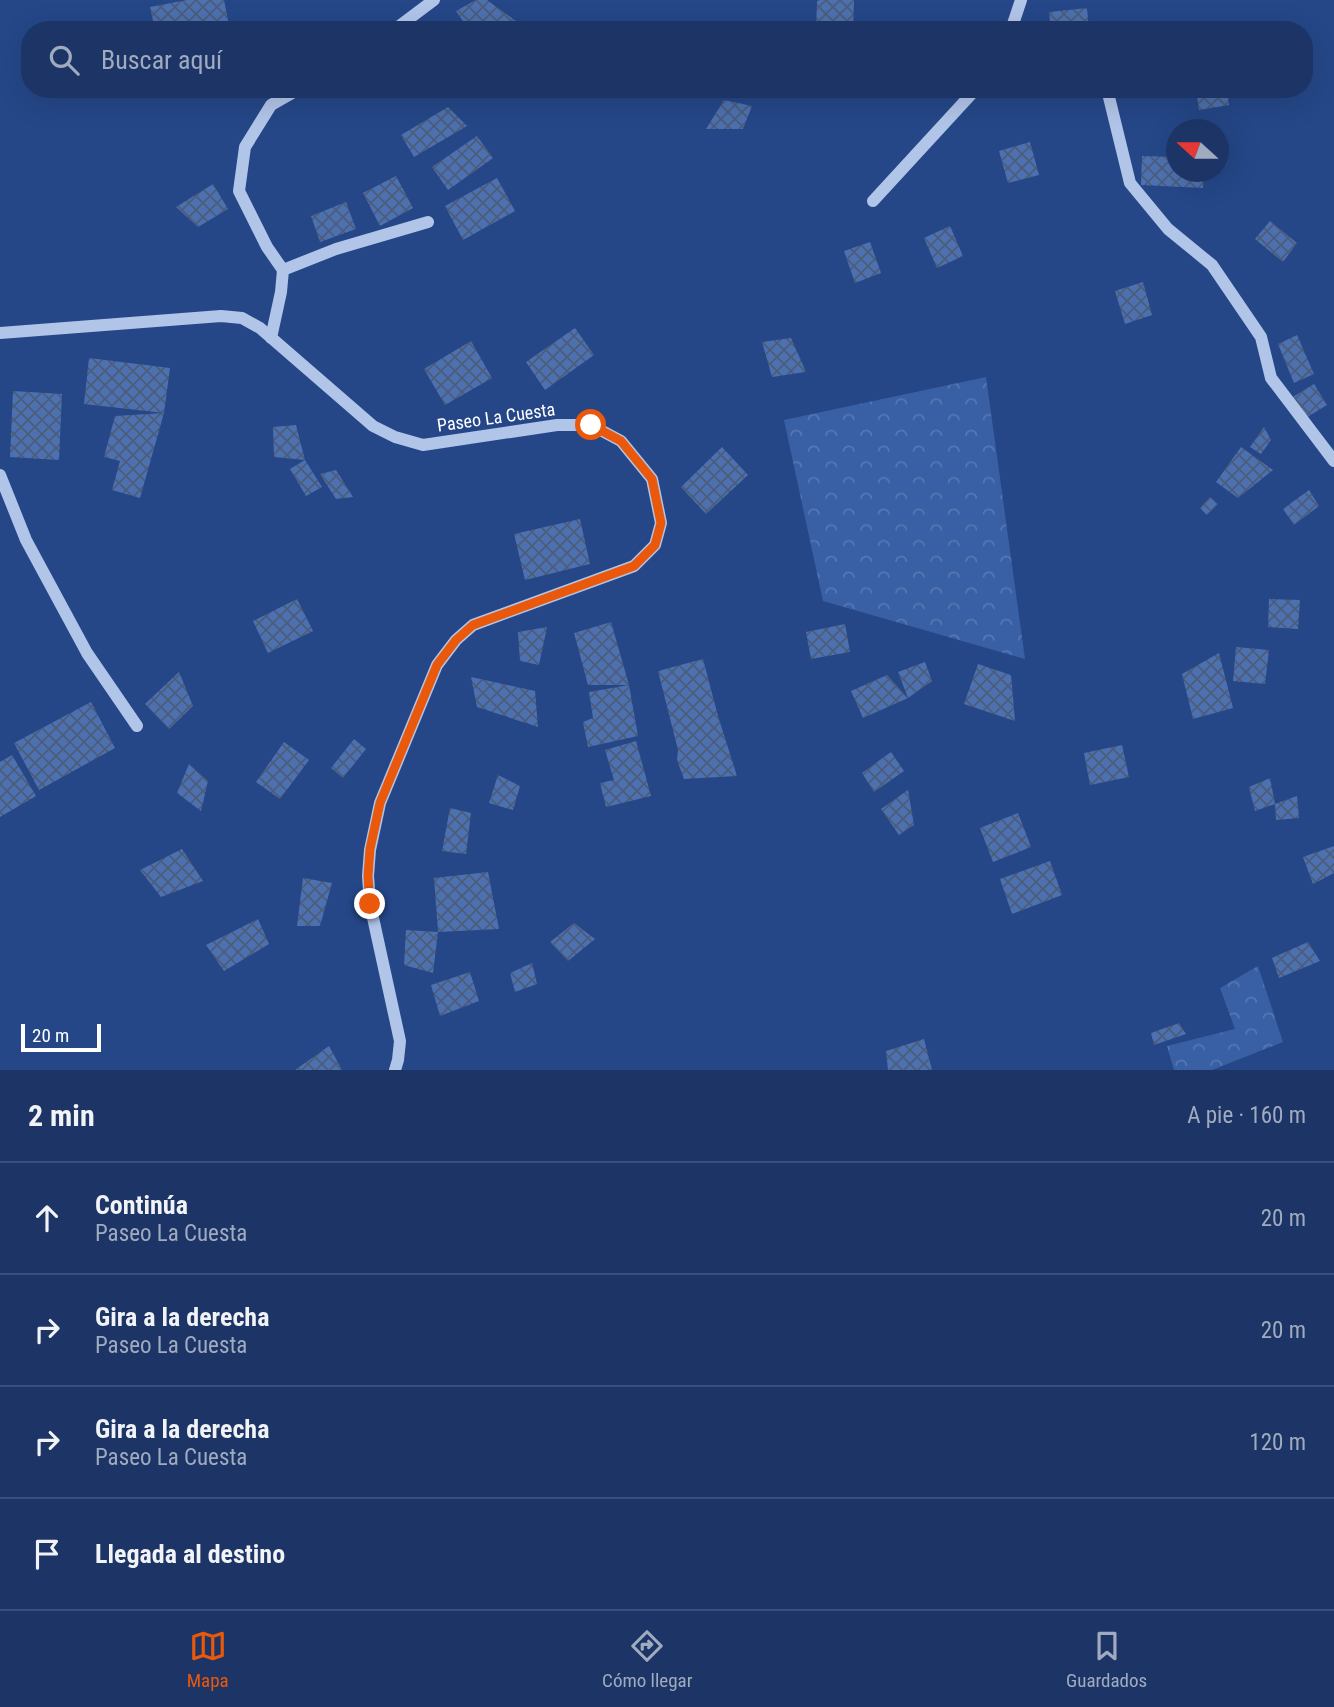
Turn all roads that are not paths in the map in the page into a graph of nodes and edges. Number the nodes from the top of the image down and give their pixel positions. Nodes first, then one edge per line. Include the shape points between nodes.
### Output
1 (434, 0) edge
2 (1021, 0) edge
3 (406, 21) edge
4 (1014, 21) edge
5 (283, 98) edge
6 (968, 98) edge
7 (1109, 98) edge
8 (873, 201) dead end
9 (428, 222) dead end
10 (283, 270) junction
11 (0, 333) edge
12 (271, 338) junction
13 (1334, 461) edge
14 (0, 475) edge
15 (137, 726) dead end
16 (395, 1070) edge

1 - 3 street
2 - 4 street
5 - 10 street via 271,105 245,147 239,191
6 - 8 street
7 - 13 street via 1130,183 1168,229 1212,265 1261,337 1271,378
9 - 10 street
10 - 12 street
11 - 12 street, Paseo La Cuesta via 221,316 242,318
12 - 16 street, Paseo La Cuesta via 373,426 423,445 557,425 591,425 621,441 652,479 661,523 655,545 634,566 473,625 437,665 380,803 370,849 370,904 400,1041
14 - 15 street via 26,540 81,641

